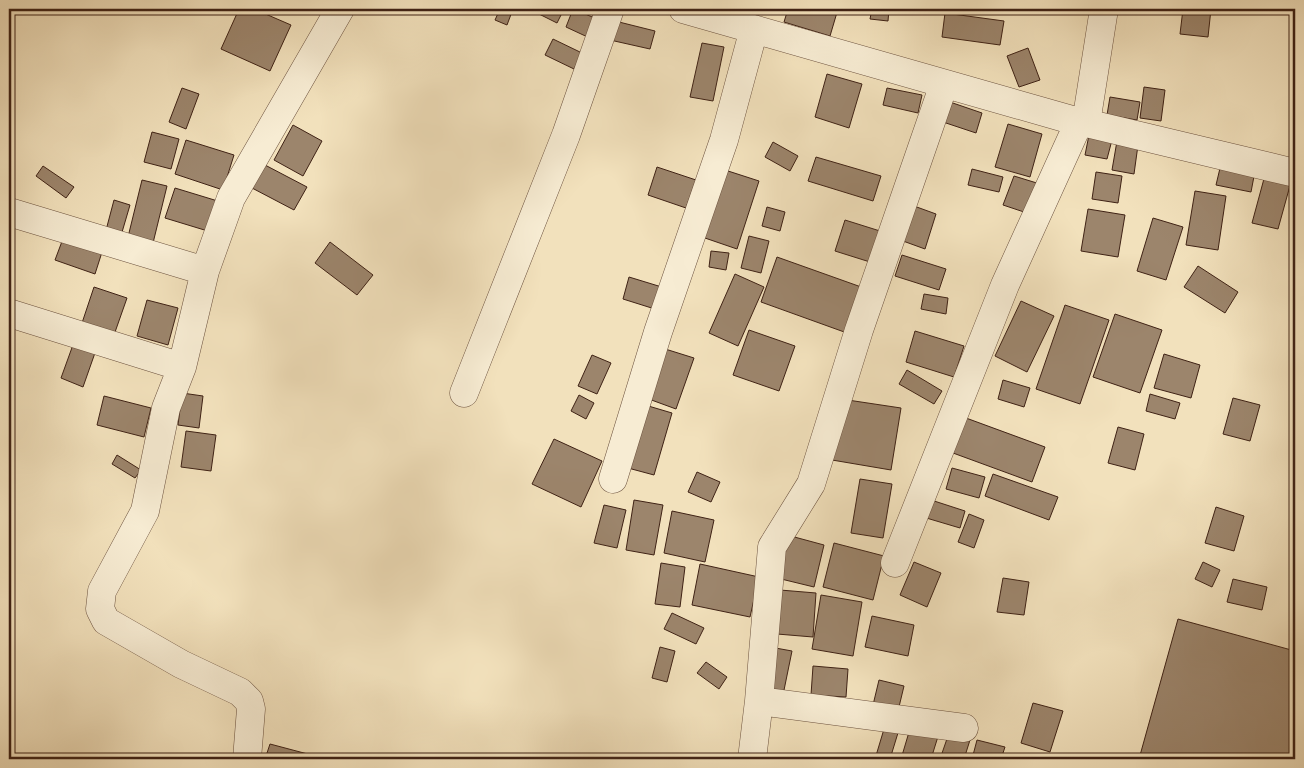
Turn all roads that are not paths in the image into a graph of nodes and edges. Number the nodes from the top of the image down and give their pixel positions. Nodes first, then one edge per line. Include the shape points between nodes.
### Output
1 (340, 9) edge
2 (610, 9) edge
3 (683, 9) edge
4 (1104, 9) edge
5 (754, 29) junction
6 (944, 84) junction
7 (1082, 123) junction
8 (1295, 173) edge
9 (9, 212) edge
10 (205, 270) junction
11 (9, 312) edge
12 (182, 367) junction
13 (464, 393) dead end
14 (613, 480) dead end
15 (895, 564) dead end
16 (759, 701) junction
17 (964, 728) dead end
18 (247, 759) edge
19 (752, 759) edge

1 - 10 street via 231,198
2 - 13 street via 566,135
3 - 5 street
4 - 7 street
5 - 6 street
5 - 14 street via 724,140 658,332
6 - 7 street
6 - 16 street via 862,321 811,484 772,547
7 - 8 street
7 - 15 street via 1005,285
9 - 10 street
10 - 12 street
11 - 12 street
12 - 18 street via 166,408 145,510 102,590 100,609 106,621 181,664 240,692 249,701
16 - 17 street
16 - 19 street

